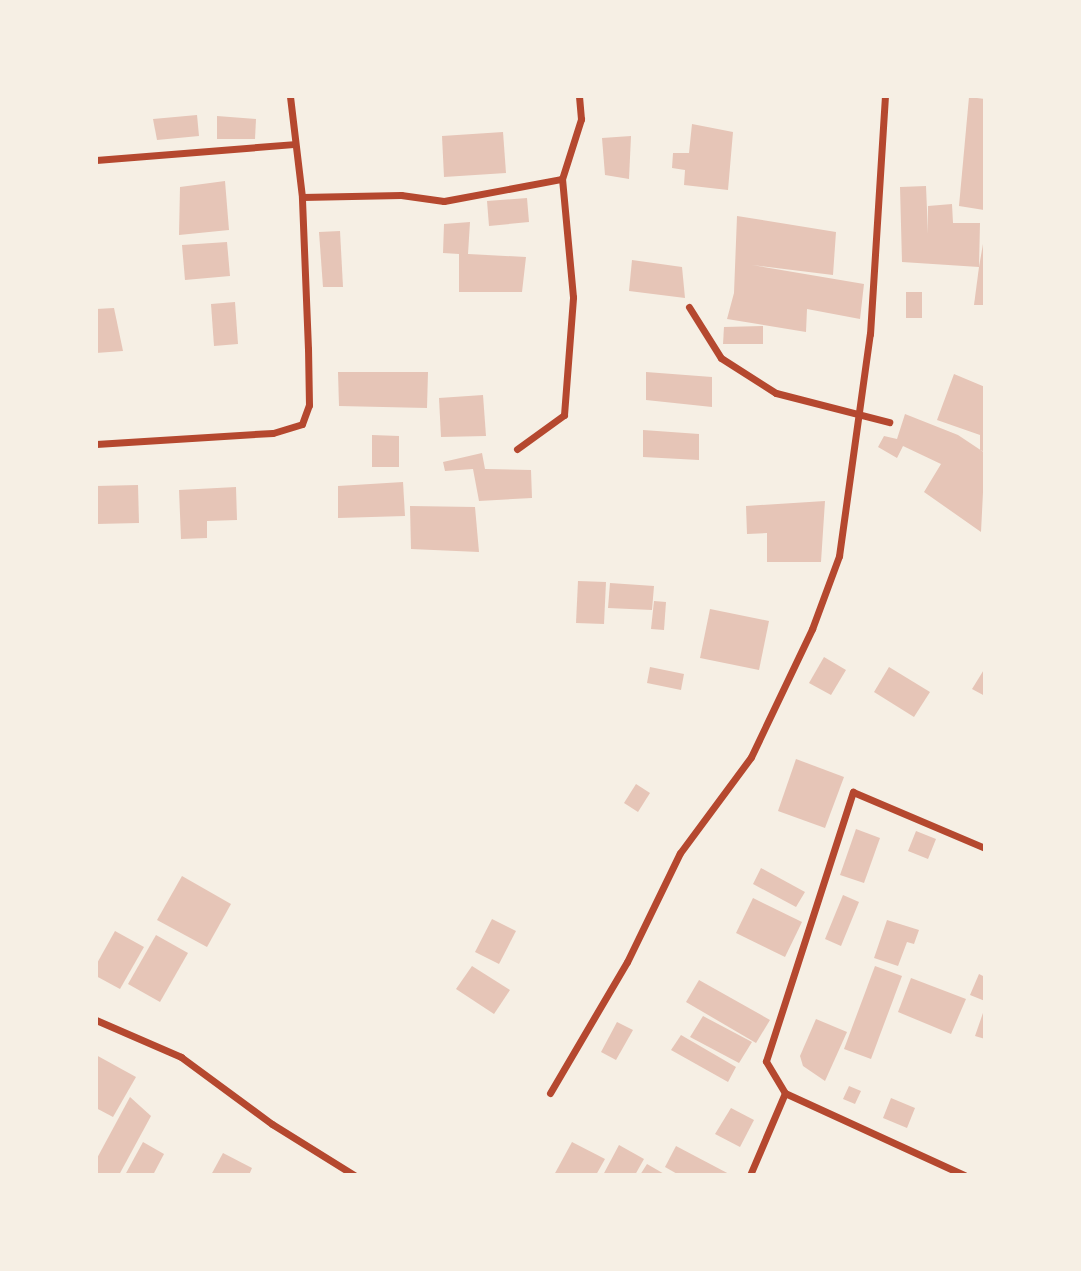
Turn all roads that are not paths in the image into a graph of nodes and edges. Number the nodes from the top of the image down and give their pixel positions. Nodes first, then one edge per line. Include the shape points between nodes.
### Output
1 (290, 96) edge
2 (579, 96) edge
3 (885, 96) edge
4 (293, 144) junction
5 (96, 160) edge
6 (562, 179) junction
7 (302, 197) junction
8 (689, 307) dead end
9 (859, 414) junction
10 (889, 422) dead end
11 (96, 444) edge
12 (517, 449) dead end
13 (985, 848) edge
14 (96, 1020) edge
15 (550, 1093) dead end
16 (785, 1093) junction
17 (354, 1175) edge
18 (750, 1175) edge
19 (964, 1175) edge

1 - 4 street
2 - 6 street via 581,119
3 - 9 street via 870,334
4 - 5 street
4 - 7 street
6 - 7 street via 444,201 401,195
6 - 12 street via 573,297 564,415
7 - 11 street via 309,405 302,424 273,433
8 - 9 street via 721,358 776,393
9 - 10 street
9 - 15 street via 839,556 812,629 751,757 680,853 627,962
13 - 16 street via 853,792 766,1061
14 - 17 street via 181,1056 272,1124
16 - 18 street
16 - 19 street

